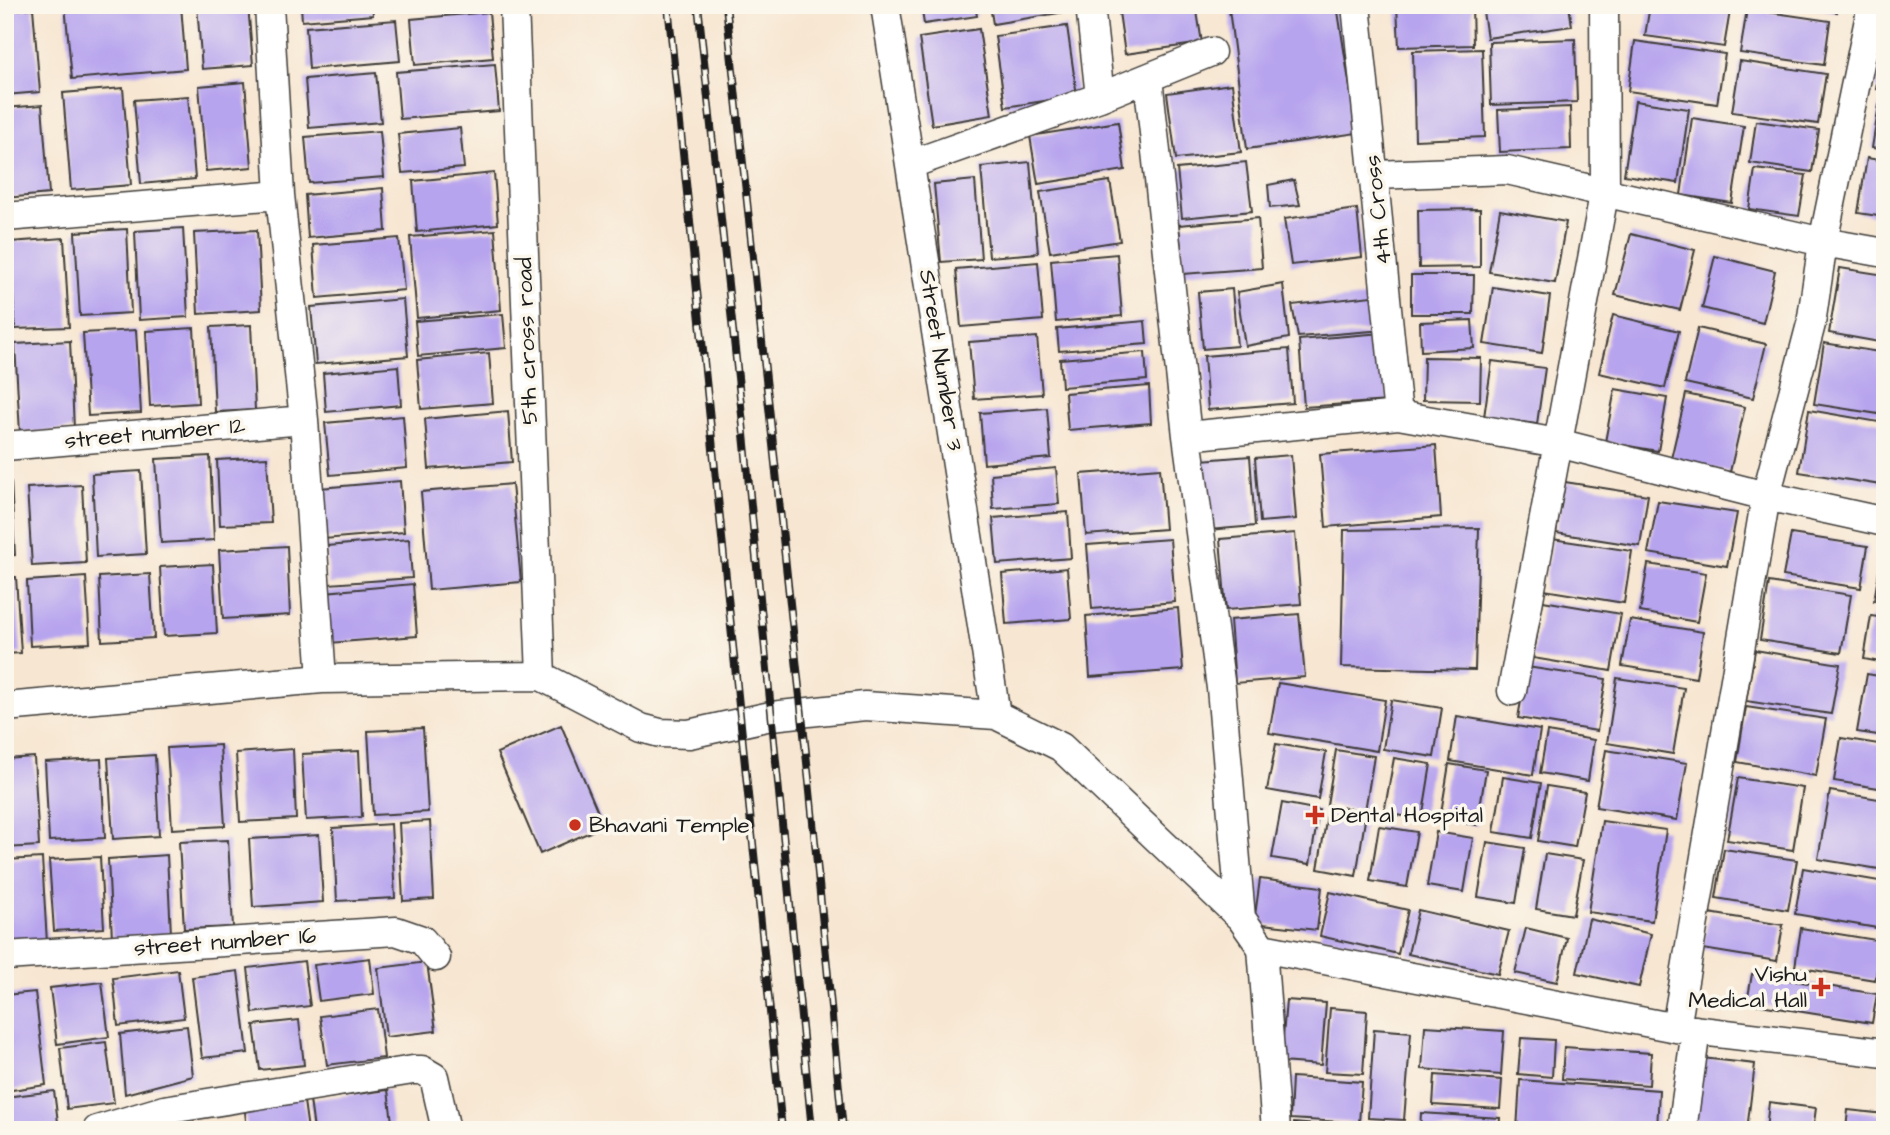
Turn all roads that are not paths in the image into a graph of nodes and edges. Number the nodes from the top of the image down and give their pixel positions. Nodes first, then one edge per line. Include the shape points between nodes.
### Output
1 (269, 5) edge
2 (514, 5) edge
3 (886, 5) edge
4 (1090, 5) edge
5 (1356, 5) edge
6 (1604, 5) edge
7 (1872, 5) edge
8 (1211, 52) dead end
9 (1148, 78) junction
10 (1100, 97) junction
11 (911, 164) junction
12 (1375, 175) junction
13 (1605, 189) junction
14 (280, 195) junction
15 (5, 217) edge
16 (1823, 242) junction
17 (1885, 253) edge
18 (1398, 415) junction
19 (304, 420) junction
20 (1186, 436) junction
21 (1558, 443) junction
22 (5, 446) edge
23 (1766, 496) junction
24 (1885, 522) edge
25 (541, 676) junction
26 (322, 679) junction
27 (1512, 691) dead end
28 (5, 707) edge
29 (996, 715) junction
30 (1241, 918) junction
31 (1262, 948) junction
32 (5, 956) edge
33 (436, 957) dead end
34 (1686, 1029) junction
35 (1885, 1053) edge
36 (97, 1130) edge
37 (446, 1130) edge
38 (1276, 1130) edge
39 (1682, 1130) edge

1 - 14 street
2 - 25 street, 5th cross road
3 - 11 street, Street Number 3
4 - 10 street
5 - 12 street, 4th Cross
6 - 13 street
7 - 16 street
8 - 9 street
9 - 10 street
9 - 20 street
10 - 11 street
11 - 29 street, Street Number 3
12 - 13 street via 1507,170
12 - 18 street, 4th Cross
13 - 16 street
13 - 21 street
14 - 15 street
14 - 19 street
16 - 17 street
16 - 23 street via 1811,324
18 - 20 street
18 - 21 street
19 - 22 street, street number 12
19 - 26 street
20 - 30 street via 1221,688
21 - 23 street
21 - 27 street
23 - 24 street
23 - 34 street
25 - 26 street
25 - 29 street via 641,728 660,733 689,734 771,716 865,706
26 - 28 street
29 - 30 street via 1061,747
30 - 31 street
31 - 34 street
31 - 38 street
32 - 33 street, street number 16 via 396,931 422,940
34 - 35 street
34 - 39 street
36 - 37 street via 164,1110 413,1070 434,1077

